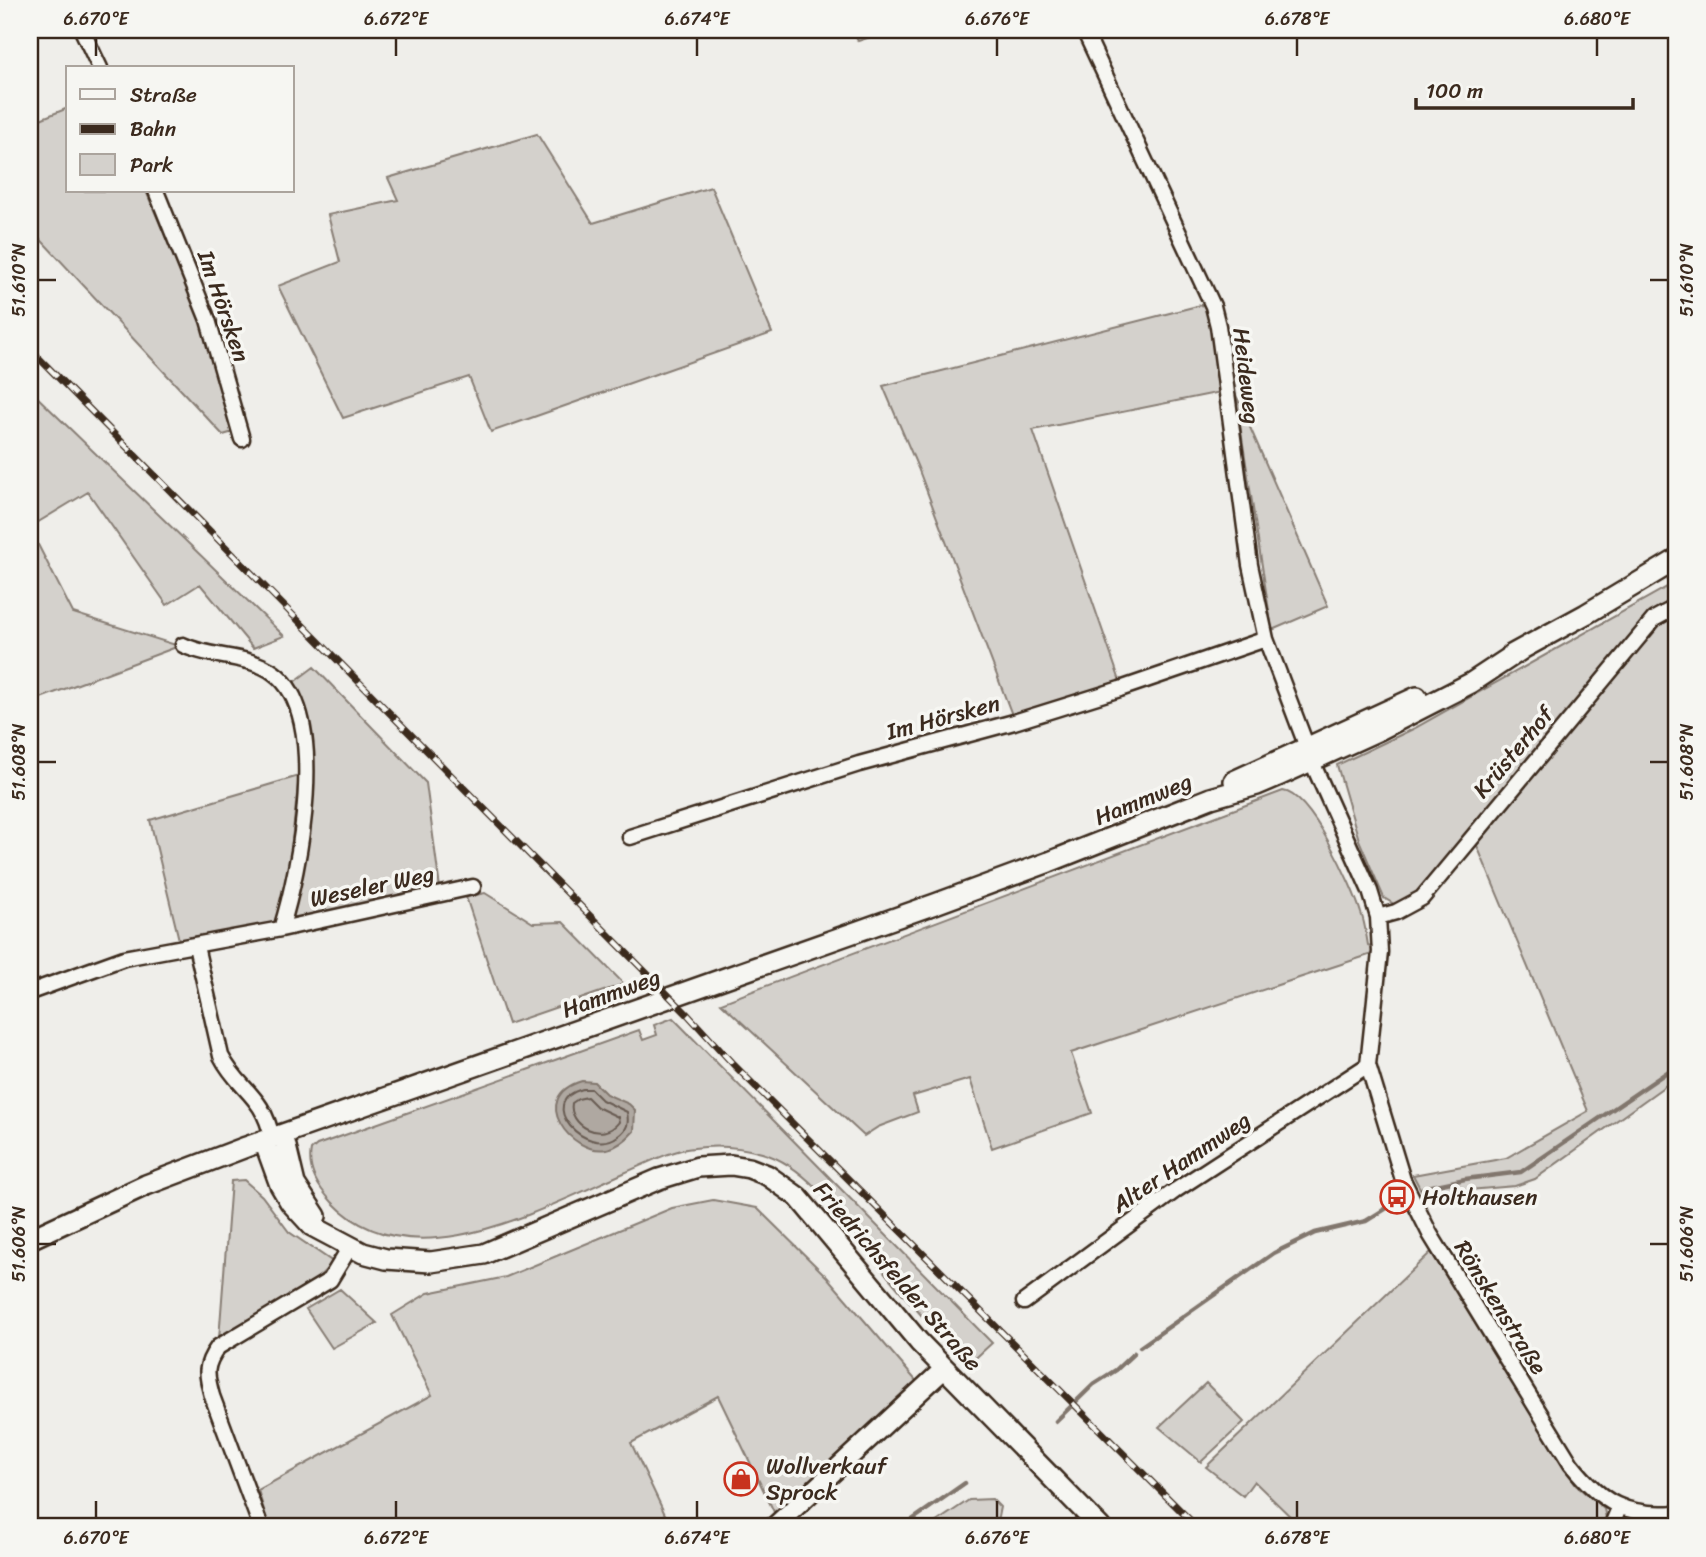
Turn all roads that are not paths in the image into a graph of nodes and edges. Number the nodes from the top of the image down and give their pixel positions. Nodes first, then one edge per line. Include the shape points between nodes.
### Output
1 (82, 30) edge
2 (1084, 30) edge
3 (99, 66) edge
4 (156, 192) edge
5 (242, 439) dead end
6 (1676, 560) edge
7 (1676, 607) edge
8 (1266, 639) junction
9 (183, 645) dead end
10 (1309, 755) junction
11 (629, 837) dead end
12 (473, 887) dead end
13 (1378, 917) junction
14 (281, 929) junction
15 (196, 946) junction
16 (30, 992) edge
17 (1368, 1065) junction
18 (273, 1138) junction
19 (30, 1239) edge
20 (344, 1244) junction
21 (1024, 1302) dead end
22 (944, 1369) junction
23 (1619, 1508) junction
24 (1676, 1513) edge
25 (261, 1527) edge
26 (774, 1527) edge
27 (1100, 1527) edge
28 (1611, 1527) edge

1 - 3 street
2 - 8 street, Heideweg via 1213,306 1250,565
4 - 5 street, Im Hörsken via 208,320
6 - 10 main road, Hammweg via 1521,650
7 - 13 street, Krüsterhof via 1654,619 1422,898
8 - 10 street, Heideweg
8 - 11 street, Im Hörsken via 1014,722 859,764
9 - 14 street, Weseler Weg via 262,665 290,689 297,705 304,740 305,803 295,880
10 - 13 street, Rönskenstraße
10 - 18 main road, Hammweg via 1257,785
12 - 14 street, Weseler Weg
13 - 17 street, Rönskenstraße via 1380,952
14 - 15 street, Weseler Weg
15 - 16 street, Weseler Weg via 124,958
15 - 18 street via 221,1056 259,1103
17 - 21 street, Alter Hammweg via 1176,1190
17 - 23 street, Rönskenstraße via 1403,1180 1430,1234 1571,1464 1586,1483
18 - 19 main road, Hammweg via 146,1185
18 - 20 main road, Friedrichsfelder Straße via 313,1212
20 - 22 main road, Friedrichsfelder Straße via 386,1259 431,1262 484,1254 676,1173 713,1165 749,1168 798,1197
20 - 25 street via 330,1280 218,1347 208,1361 212,1396
22 - 26 street
22 - 27 main road, Friedrichsfelder Straße
23 - 24 street, Rönskenstraße via 1658,1515
23 - 28 street

